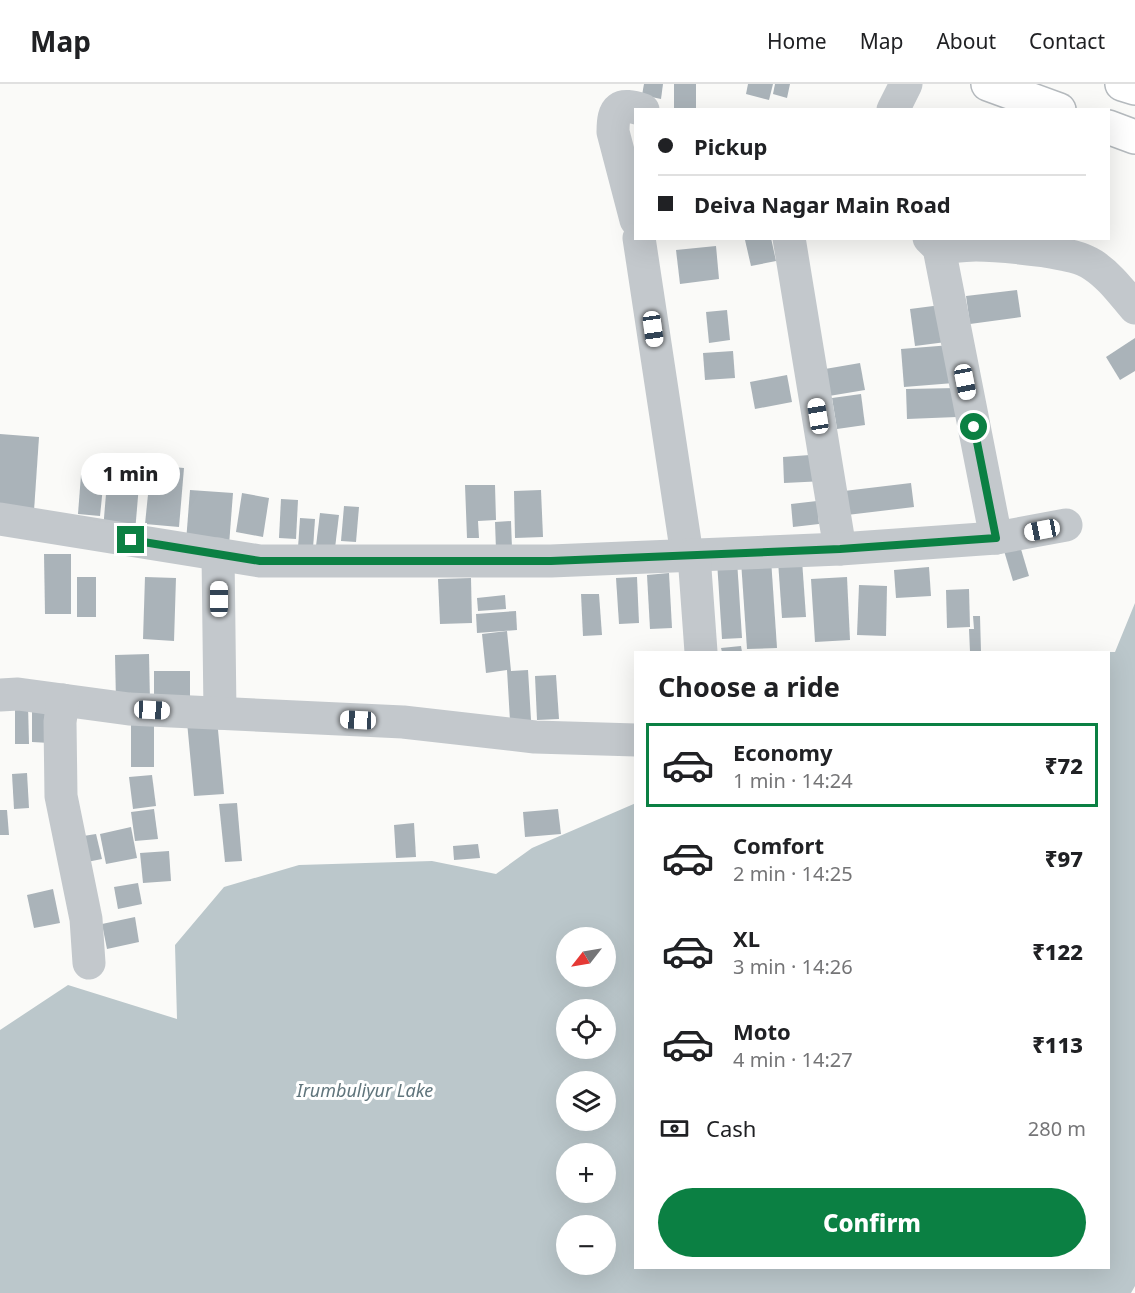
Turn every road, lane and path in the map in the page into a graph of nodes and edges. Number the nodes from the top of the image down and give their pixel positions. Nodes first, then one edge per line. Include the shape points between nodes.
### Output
1 (906, 84) edge
2 (988, 84) edge
3 (1122, 84) edge
4 (1135, 88) edge
5 (638, 108) edge
6 (894, 108) edge
7 (1054, 108) edge
8 (1110, 128) edge
9 (1135, 137) edge
10 (634, 212) edge
11 (639, 240) edge
12 (789, 240) edge
13 (934, 243) edge
14 (1135, 308) edge
15 (0, 519) edge
16 (1066, 525) dead end
17 (996, 538) junction
18 (840, 549) junction
19 (218, 554) junction
20 (690, 555) junction
21 (701, 651) edge
22 (0, 695) edge
23 (63, 700) junction
24 (220, 713) junction
25 (634, 740) edge
26 (89, 963) dead end

1 - 6 street
2 - 7 main road
3 - 4 main road
5 - 10 street via 622,107 613,119
8 - 9 main road
11 - 20 street
12 - 18 street
13 - 14 street via 1064,254 1094,266
13 - 17 street
15 - 19 street
16 - 17 street
17 - 18 street
18 - 20 street
19 - 20 street via 260,561 551,561
19 - 24 street
20 - 21 street
22 - 23 street
23 - 24 street via 129,709
23 - 26 street via 61,796 86,919
24 - 25 street via 403,722 535,737

